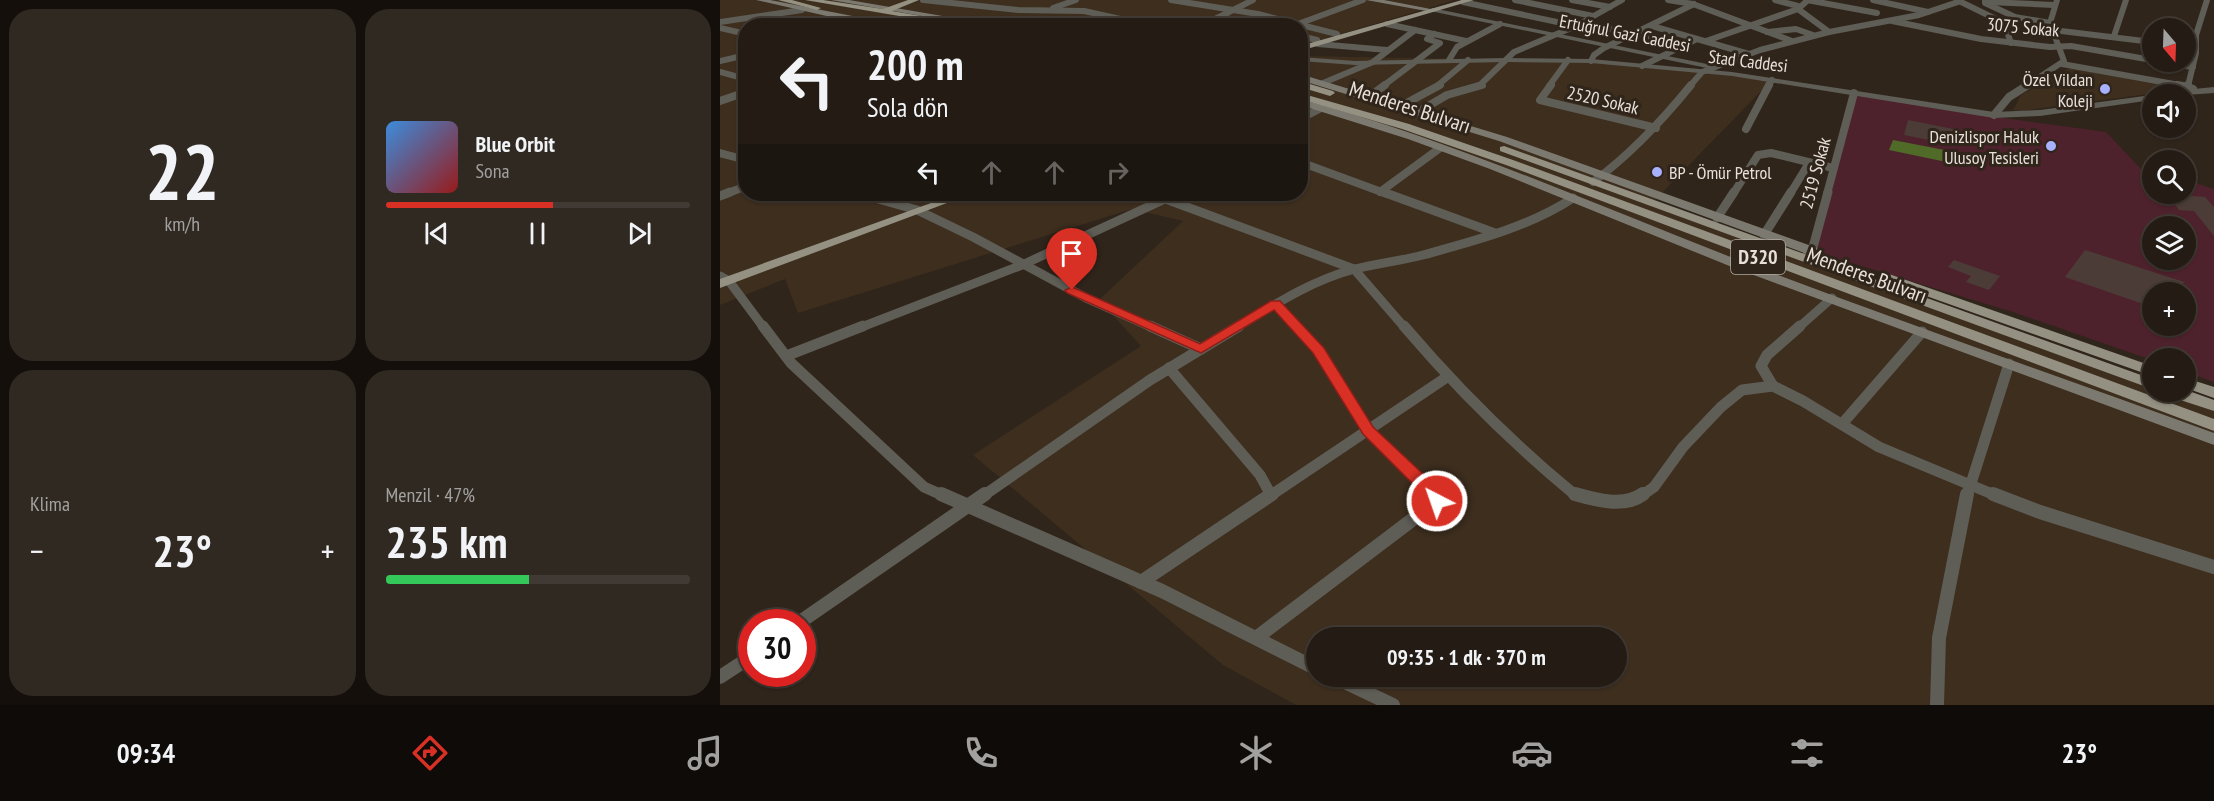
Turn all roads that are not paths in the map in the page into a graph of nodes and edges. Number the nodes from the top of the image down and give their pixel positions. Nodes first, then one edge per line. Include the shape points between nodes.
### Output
1 (759, 0) edge
2 (782, 0) edge
3 (809, 0) edge
4 (835, 0) edge
5 (899, 0) edge
6 (915, 0) edge
7 (923, 0) edge
8 (1076, 0) edge
9 (1172, 0) edge
10 (1253, 0) edge
11 (1363, 0) edge
12 (1370, 0) edge
13 (1515, 0) edge
14 (1572, 0) edge
15 (1622, 0) edge
16 (1668, 0) edge
17 (1702, 0) edge
18 (1775, 0) edge
19 (1807, 0) edge
20 (1873, 0) edge
21 (2126, 0) edge
22 (2207, 0) edge
23 (1465, 1) edge
24 (1957, 1) edge
25 (1985, 1) edge
26 (1890, 2) edge
27 (2055, 3) edge
28 (1693, 4) junction
29 (1610, 7) junction
30 (1798, 8) junction
31 (802, 10) junction
32 (1232, 10) junction
33 (1430, 10) junction
34 (1044, 11) junction
35 (1928, 12) junction
36 (871, 13) junction
37 (1877, 13) junction
38 (1593, 16) junction
39 (1222, 17) joint
40 (747, 18) edge
41 (861, 18) edge
42 (882, 18) edge
43 (893, 18) edge
44 (911, 18) edge
45 (919, 18) edge
46 (1116, 18) edge
47 (1226, 18) edge
48 (1270, 18) edge
49 (738, 19) edge
50 (1308, 20) edge
51 (720, 22) edge
52 (1890, 22) junction
53 (1387, 24) junction
54 (1500, 24) junction
55 (1578, 25) junction
56 (1652, 26) junction
57 (2051, 26) junction
58 (1308, 27) edge
59 (1751, 27) junction
60 (720, 28) edge
61 (1415, 30) junction
62 (1838, 30) junction
63 (738, 32) edge
64 (1766, 32) junction
65 (1829, 32) junction
66 (1337, 34) junction
67 (1434, 34) junction
68 (1556, 34) junction
69 (1636, 34) junction
70 (1814, 35) junction
71 (2196, 35) edge
72 (2114, 36) junction
73 (1850, 37) dead end
74 (1308, 39) edge
75 (1697, 39) junction
76 (2142, 40) edge
77 (1466, 41) junction
78 (1706, 41) junction
79 (1792, 41) junction
80 (1317, 42) junction
81 (2011, 43) junction
82 (1308, 45) edge
83 (1611, 45) junction
84 (1683, 46) junction
85 (2060, 47) junction
86 (1387, 50) junction
87 (1750, 54) junction
88 (1662, 56) junction
89 (738, 57) edge
90 (2142, 58) edge
91 (1308, 60) edge
92 (1449, 60) junction
93 (1468, 60) junction
94 (1506, 60) junction
95 (1568, 60) junction
96 (1417, 61) junction
97 (1591, 61) junction
98 (720, 62) edge
99 (1373, 62) junction
100 (2062, 64) junction
101 (1642, 66) junction
102 (1715, 68) junction
103 (720, 72) edge
104 (1702, 72) junction
105 (1732, 74) junction
106 (738, 77) edge
107 (1308, 79) edge
108 (1772, 80) junction
109 (1323, 83) junction
110 (2172, 84) edge
111 (1308, 86) edge
112 (2214, 90) edge
113 (2196, 91) edge
114 (2196, 92) edge
115 (2199, 92) junction
116 (1854, 93) junction
117 (738, 95) edge
118 (1369, 96) junction
119 (1308, 98) edge
120 (2142, 99) edge
121 (720, 101) edge
122 (1308, 104) edge
123 (1401, 106) junction
124 (1322, 108) junction
125 (1418, 112) junction
126 (1308, 115) edge
127 (1994, 115) junction
128 (1656, 128) junction
129 (1746, 129) dead end
130 (1440, 148) junction
131 (720, 153) edge
132 (738, 158) edge
133 (1809, 163) junction
134 (1308, 165) edge
135 (1833, 168) junction
136 (1597, 179) junction
137 (738, 189) edge
138 (1380, 192) junction
139 (720, 196) edge
140 (1573, 198) junction
141 (886, 201) edge
142 (944, 201) edge
143 (1161, 201) edge
144 (1170, 201) edge
145 (917, 210) junction
146 (1717, 218) junction
147 (1496, 233) junction
148 (1764, 235) junction
149 (1807, 255) junction
150 (1023, 266) junction
151 (1354, 269) junction
152 (723, 280) edge
153 (1832, 298) junction
154 (1276, 304) junction
155 (1922, 332) junction
156 (1201, 349) junction
157 (786, 356) junction
158 (2009, 364) junction
159 (1169, 368) junction
160 (2142, 368) edge
161 (1447, 377) junction
162 (2142, 380) edge
163 (1773, 386) junction
164 (2196, 387) edge
165 (2214, 393) edge
166 (2196, 400) edge
167 (2214, 406) edge
168 (1842, 424) junction
169 (2214, 425) edge
170 (1368, 430) junction
171 (2214, 439) edge
172 (1969, 485) junction
173 (1271, 495) junction
174 (968, 507) junction
175 (2214, 567) edge
176 (1141, 582) junction
177 (816, 611) edge
178 (1256, 638) junction
179 (1306, 663) edge
180 (738, 665) edge
181 (720, 677) edge
182 (1356, 687) edge
183 (1394, 705) edge
184 (1937, 705) edge

1 - 31 main road
2 - 36 main road
3 - 36 main road
4 - 36 main road
5 - 36 main road
6 - 36 main road
7 - 34 street
8 - 34 street
9 - 32 street
10 - 32 street
11 - 50 street
12 - 33 main road, Ertuğrul Gazi Caddesi
13 - 38 street
14 - 29 street
15 - 29 street
16 - 28 street
17 - 28 street
18 - 30 street
19 - 30 street
19 - 37 street
20 - 26 street
21 - 72 street
22 - 71 street
23 - 33 main road
23 - 55 street
24 - 35 street
24 - 81 street via 2004,23
25 - 27 street
25 - 57 street via 2015,17
26 - 35 street
26 - 37 street
27 - 57 street
28 - 56 street
28 - 59 street
29 - 38 street
30 - 59 street
30 - 65 street
31 - 36 main road
31 - 40 street
32 - 39 street
32 - 48 street
33 - 53 main road
33 - 54 street, Ertuğrul Gazi Caddesi
33 - 66 main road
34 - 46 street via 1084,11
35 - 52 street
36 - 41 street
36 - 42 main road
36 - 43 main road
36 - 44 main road
36 - 45 main road
37 - 52 street via 1877,18
38 - 55 street
39 - 47 street
49 - 51 street
52 - 62 street
52 - 81 street, 3075 Sokak
53 - 61 street
53 - 80 main road
54 - 68 street, Ertuğrul Gazi Caddesi
54 - 77 street
55 - 68 street
55 - 69 street
56 - 69 street
56 - 75 street
57 - 72 street
57 - 85 street
58 - 66 street
59 - 64 street
59 - 78 street
60 - 63 street
61 - 67 street
61 - 86 street
62 - 65 street
62 - 73 street
64 - 70 street via 1796,29
64 - 79 street
65 - 70 street
66 - 80 main road
67 - 77 street
67 - 96 street via 1427,39 1440,43
68 - 83 street, Ertuğrul Gazi Caddesi
68 - 94 street via 1514,52
69 - 83 street
69 - 84 street
70 - 79 street
72 - 76 street
74 - 80 street
75 - 78 street
75 - 84 street
77 - 92 street
78 - 87 street
79 - 87 street
80 - 82 main road
80 - 86 street
81 - 85 street, 3075 Sokak
83 - 88 street, Ertuğrul Gazi Caddesi
83 - 97 street
84 - 88 street
85 - 90 street, 3075 Sokak
85 - 100 street
86 - 99 street
87 - 102 street
88 - 101 street
88 - 102 street, Ertuğrul Gazi Caddesi
89 - 98 street
91 - 99 street, Stad Caddesi
92 - 93 street, Stad Caddesi
92 - 96 street, Stad Caddesi
93 - 94 street, Stad Caddesi
93 - 123 street via 1440,85
94 - 95 street, Stad Caddesi
94 - 125 street via 1477,88 1447,95
95 - 97 street, Stad Caddesi
95 - 128 street, 2520 Sokak via 1540,98 1543,101
96 - 99 street, Stad Caddesi
96 - 118 street
97 - 101 street, Stad Caddesi
99 - 109 street
100 - 110 street
100 - 127 street via 2009,97
101 - 104 street, Stad Caddesi
102 - 104 street
102 - 105 street, Ertuğrul Gazi Caddesi
103 - 106 street
104 - 105 street, Stad Caddesi
104 - 128 street
105 - 108 street, Stad Caddesi
107 - 109 main road
108 - 116 street, Stad Caddesi
108 - 129 street
109 - 118 main road
111 - 136 main road, Menderes Bulvarı / D320
112 - 115 street
113 - 115 street
114 - 115 street
116 - 127 street, Stad Caddesi
116 - 135 street, 2519 Sokak
117 - 121 street
118 - 123 main road
119 - 169 main road, Menderes Bulvarı / D320 via 1402,124 1479,151
120 - 127 street, Stad Caddesi
122 - 124 main road
123 - 125 main road
124 - 126 street
124 - 130 main road
125 - 136 main road via 1503,139
128 - 136 street
130 - 138 street
130 - 140 main road
131 - 132 street
133 - 135 street
133 - 146 street via 1772,153 1758,155
133 - 148 street
134 - 138 street
135 - 149 street, 2519 Sokak
136 - 146 main road
136 - 149 main road, Menderes Bulvarı / D320
137 - 139 street
138 - 147 street
140 - 147 street via 1550,213
140 - 153 main road
141 - 145 street
142 - 145 main road
143 - 150 street
144 - 151 street
145 - 150 street
145 - 152 main road
146 - 148 main road
147 - 151 street via 1422,255
148 - 149 main road
149 - 160 main road
149 - 162 main road, Menderes Bulvarı / D320
150 - 156 street
150 - 157 street
151 - 154 street via 1299,290
151 - 161 street
152 - 157 street
153 - 155 main road
153 - 163 street via 1767,355 1761,366
154 - 156 street
154 - 170 street via 1319,351
155 - 158 main road
155 - 168 street
156 - 159 street
157 - 174 street via 924,487
158 - 171 main road
158 - 172 street
159 - 173 street via 1260,475
159 - 174 street
161 - 163 street via 1574,494 1604,502 1638,498 1654,488 1683,447 1742,390
161 - 170 street
163 - 168 street
164 - 165 main road
166 - 167 main road
168 - 172 street via 1880,447
170 - 173 street
170 - 178 street via 1437,501
172 - 175 street via 2040,512
172 - 184 street via 1939,638
173 - 176 street
174 - 176 street
174 - 177 street
176 - 178 street
178 - 179 street
180 - 181 street
182 - 183 street

